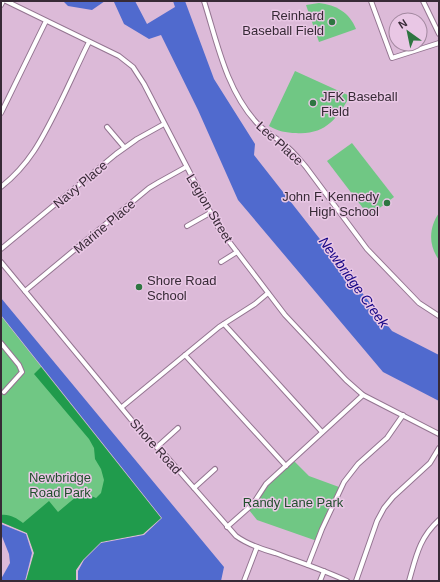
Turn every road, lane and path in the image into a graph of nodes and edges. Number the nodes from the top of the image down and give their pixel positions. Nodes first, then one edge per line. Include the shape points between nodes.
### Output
1 (4, 1) edge
2 (204, 1) edge
3 (371, 1) edge
4 (423, 1) edge
5 (1, 5) edge
6 (46, 21) junction
7 (439, 34) edge
8 (89, 42) junction
9 (439, 42) edge
10 (1, 113) edge
11 (164, 124) junction
12 (107, 126) dead end
13 (124, 148) junction
14 (186, 167) junction
15 (1, 188) edge
16 (210, 213) junction
17 (187, 226) dead end
18 (1, 250) edge
19 (237, 252) junction
20 (1, 262) edge
21 (221, 262) dead end
22 (25, 291) junction
23 (268, 293) junction
24 (439, 316) edge
25 (224, 324) junction
26 (1, 343) edge
27 (185, 355) junction
28 (4, 392) dead end
29 (363, 395) junction
30 (122, 407) junction
31 (403, 415) junction
32 (178, 428) dead end
33 (322, 432) junction
34 (439, 434) edge
35 (156, 447) junction
36 (439, 448) edge
37 (286, 466) junction
38 (215, 470) dead end
39 (194, 488) junction
40 (439, 520) edge
41 (227, 527) junction
42 (257, 546) junction
43 (308, 566) junction
44 (324, 572) junction
45 (244, 581) edge
46 (320, 581) edge
47 (347, 581) edge
48 (356, 581) edge
49 (409, 581) edge

1 - 5 street
1 - 6 street, Legion Street
2 - 24 street, Lee Place via 228,77 244,107 256,122 296,155 367,249 419,303
3 - 9 street via 392,58
4 - 7 street
6 - 8 street, Legion Street
6 - 10 street
8 - 11 street, Legion Street via 119,56 133,67
8 - 15 street via 32,155
11 - 13 street, Navy Place
11 - 14 street, Legion Street
12 - 13 street
13 - 18 street, Navy Place
14 - 16 street, Legion Street
14 - 22 street, Marine Place via 149,188
16 - 17 street
16 - 19 street, Legion Street
19 - 21 street
19 - 23 street, Legion Street
20 - 22 street, Shore Road
22 - 30 street, Shore Road
23 - 25 street
23 - 29 street, Legion Street via 285,315
25 - 27 street
25 - 33 street
26 - 28 street via 22,372
27 - 30 street
27 - 37 street
29 - 31 street, Legion Street
29 - 33 street
30 - 35 street, Shore Road
31 - 34 street, Legion Street
31 - 43 street via 387,438 358,464 344,482 322,528
32 - 35 street
33 - 37 street
35 - 39 street, Shore Road
36 - 48 street via 430,463 384,508
37 - 41 street via 266,484 249,508
38 - 39 street
39 - 41 street, Shore Road
40 - 49 street via 421,542
41 - 42 street, Shore Road via 241,540
42 - 43 street, Shore Road
42 - 45 street
43 - 44 street, Shore Road
44 - 46 street
44 - 47 street, Shore Road

